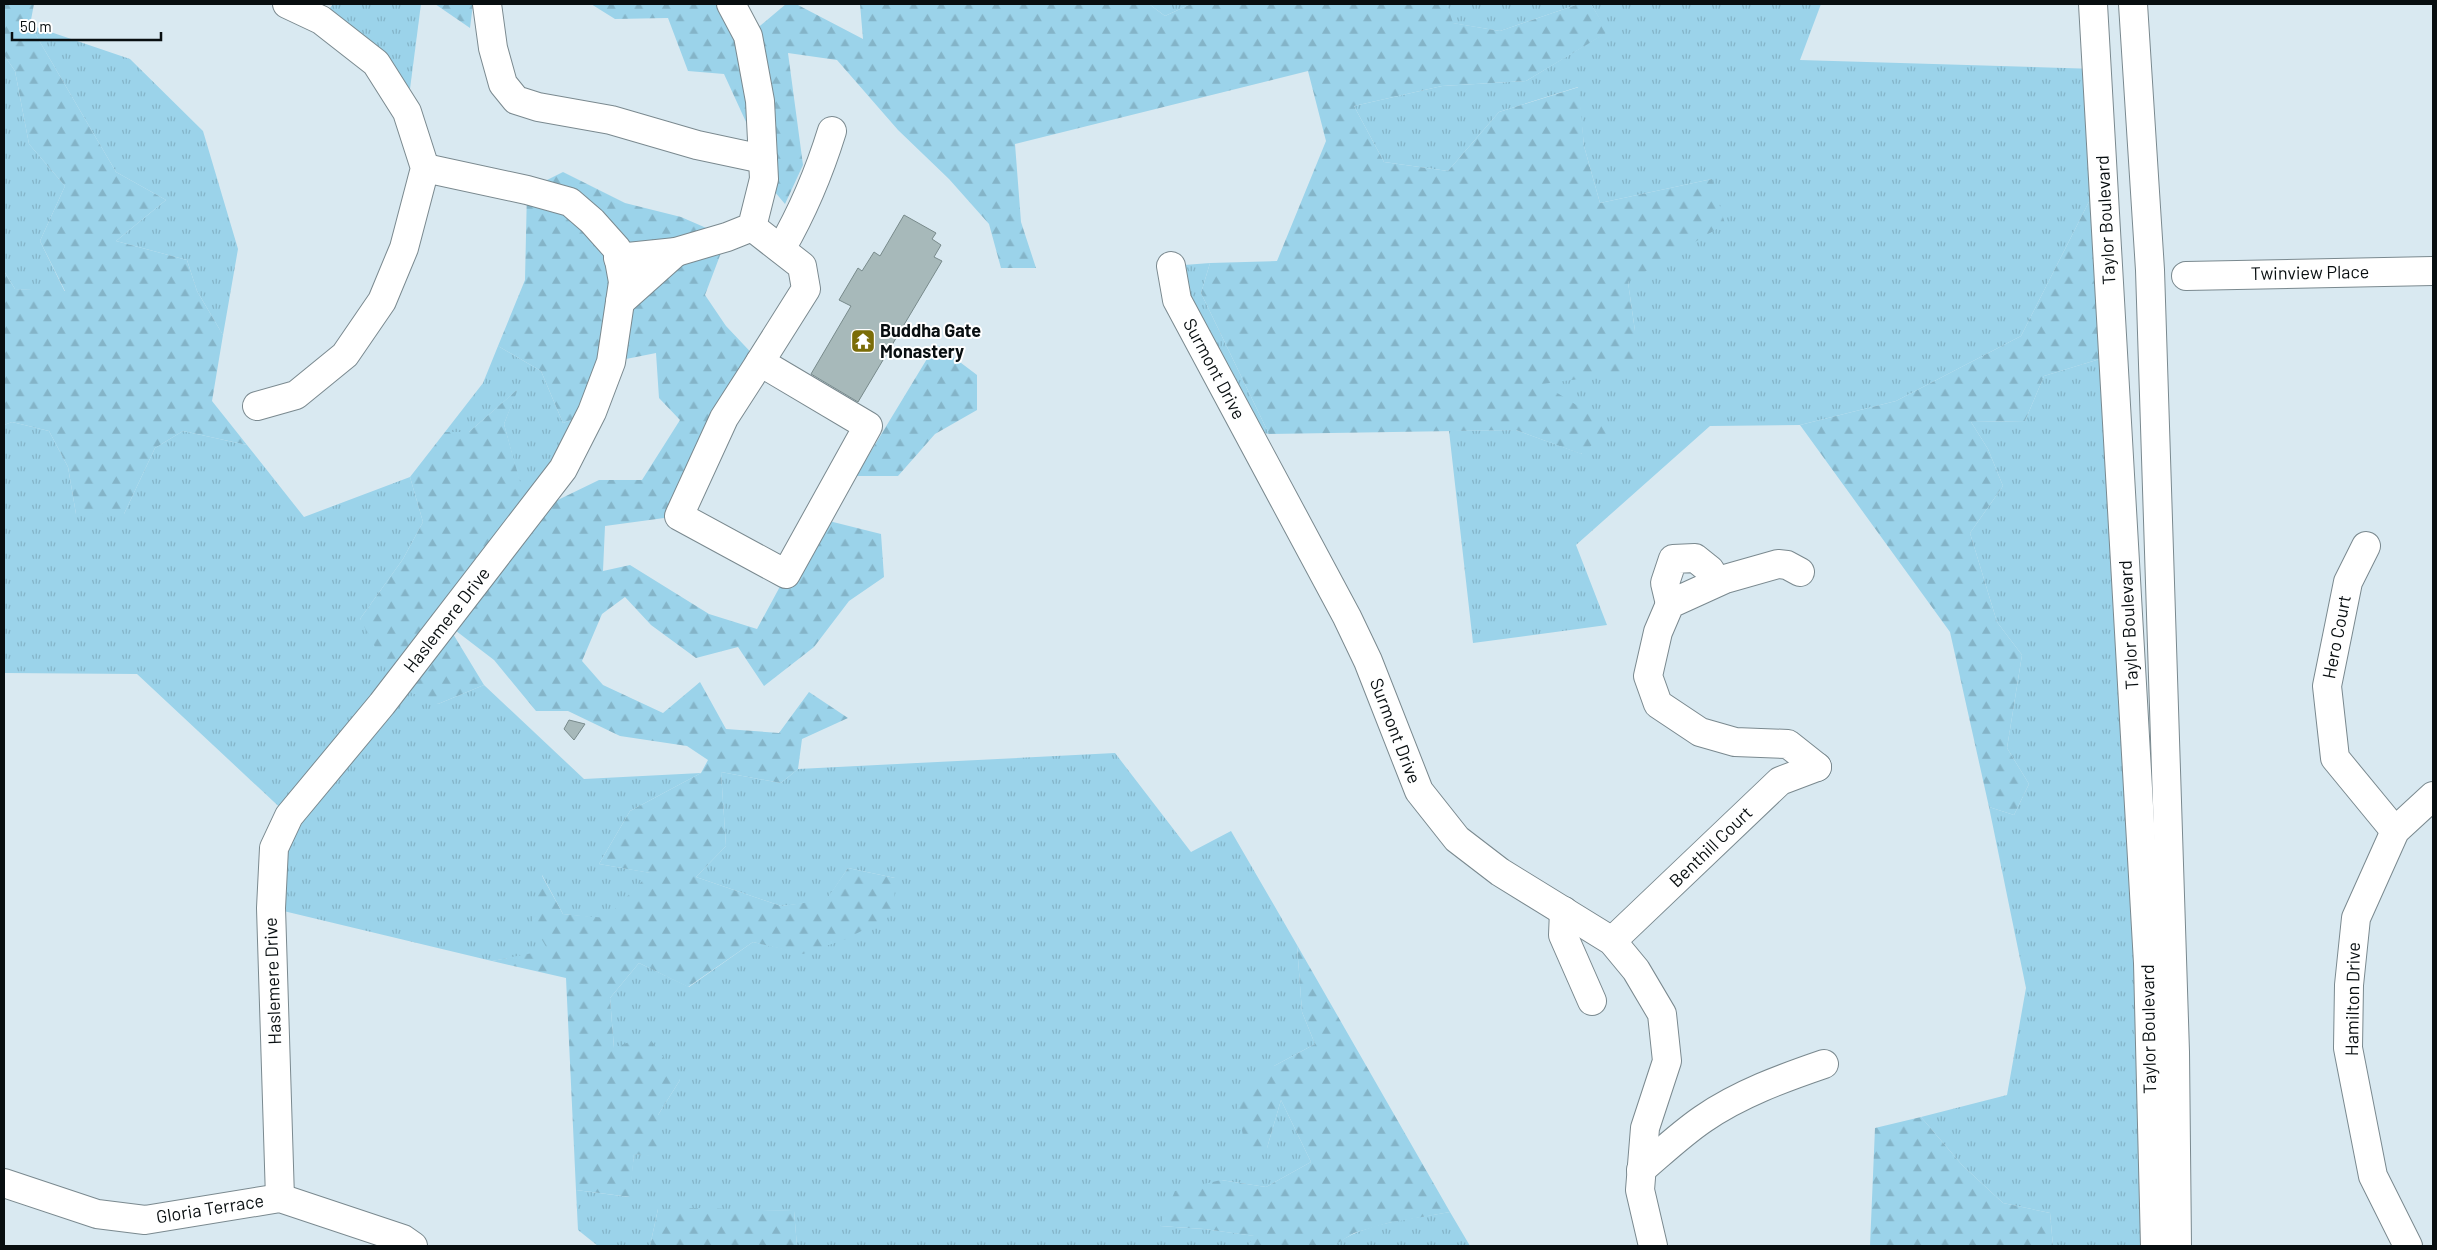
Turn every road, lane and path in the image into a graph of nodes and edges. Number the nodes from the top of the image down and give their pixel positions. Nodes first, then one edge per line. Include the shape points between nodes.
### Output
1 (287, 4) edge
2 (487, 4) edge
3 (732, 4) edge
4 (2093, 4) edge
5 (2133, 4) edge
6 (832, 131) dead end
7 (763, 159) junction
8 (425, 168) junction
9 (752, 227) junction
10 (781, 249) junction
11 (676, 252) junction
12 (618, 258) junction
13 (1171, 266) dead end
14 (2433, 270) edge
15 (2186, 276) dead end
16 (620, 302) junction
17 (760, 362) junction
18 (257, 406) dead end
19 (2366, 546) dead end
20 (1800, 572) dead end
21 (1717, 582) junction
22 (1670, 604) junction
23 (2433, 796) edge
24 (2395, 831) junction
25 (1564, 911) junction
26 (1612, 941) junction
27 (1592, 1001) dead end
28 (1824, 1064) dead end
29 (1641, 1170) junction
30 (4, 1183) edge
31 (280, 1198) junction
32 (405, 1244) edge
33 (1653, 1246) edge
34 (2154, 1246) edge
35 (2177, 1246) edge
36 (2408, 1246) edge

1 - 8 street via 321,20 376,63 408,112
2 - 7 street via 493,48 503,84 516,100 611,120 697,145
3 - 7 street via 748,36 760,101
4 - 34 street, Taylor Boulevard via 2148,963
5 - 35 street, Taylor Boulevard via 2150,270 2175,1052
6 - 10 street via 818,177
7 - 9 street via 764,179
8 - 12 street, Haslemere Drive via 570,202 616,249
8 - 18 street via 404,248 382,301 346,355 296,395
9 - 10 street
9 - 11 street
10 - 17 street via 802,266 806,289
11 - 12 street
11 - 16 street
12 - 16 street, Haslemere Drive via 623,282
13 - 25 street, Surmont Drive via 1178,300 1368,661 1419,791 1457,839 1500,872
14 - 15 street, Twinview Place
16 - 31 street, Haslemere Drive via 611,362 592,412 563,469 382,704 289,816 274,848 271,908
17 - 17 street via 724,418 679,516 786,574 868,426
19 - 24 street, Hero Court via 2348,582 2327,686 2335,758
20 - 21 street via 1778,564
21 - 22 street
21 - 22 street via 1710,570 1695,558 1674,559 1665,583
22 - 26 street, Benthill Court via 1658,632 1648,676 1658,704 1700,732 1735,742 1788,744 1817,766 1780,781
23 - 24 street, Hamilton Drive
24 - 36 street, Hamilton Drive via 2356,918 2349,985 2348,1048 2373,1176
25 - 26 street, Surmont Drive
25 - 27 street via 1564,935
26 - 29 street, Surmont Drive via 1636,970 1662,1014 1667,1061 1645,1128
28 - 29 street via 1789,1076 1720,1108
29 - 33 street, Surmont Drive via 1640,1190
30 - 31 street, Gloria Terrace via 97,1214 145,1220
31 - 32 street, Gloria Terrace

